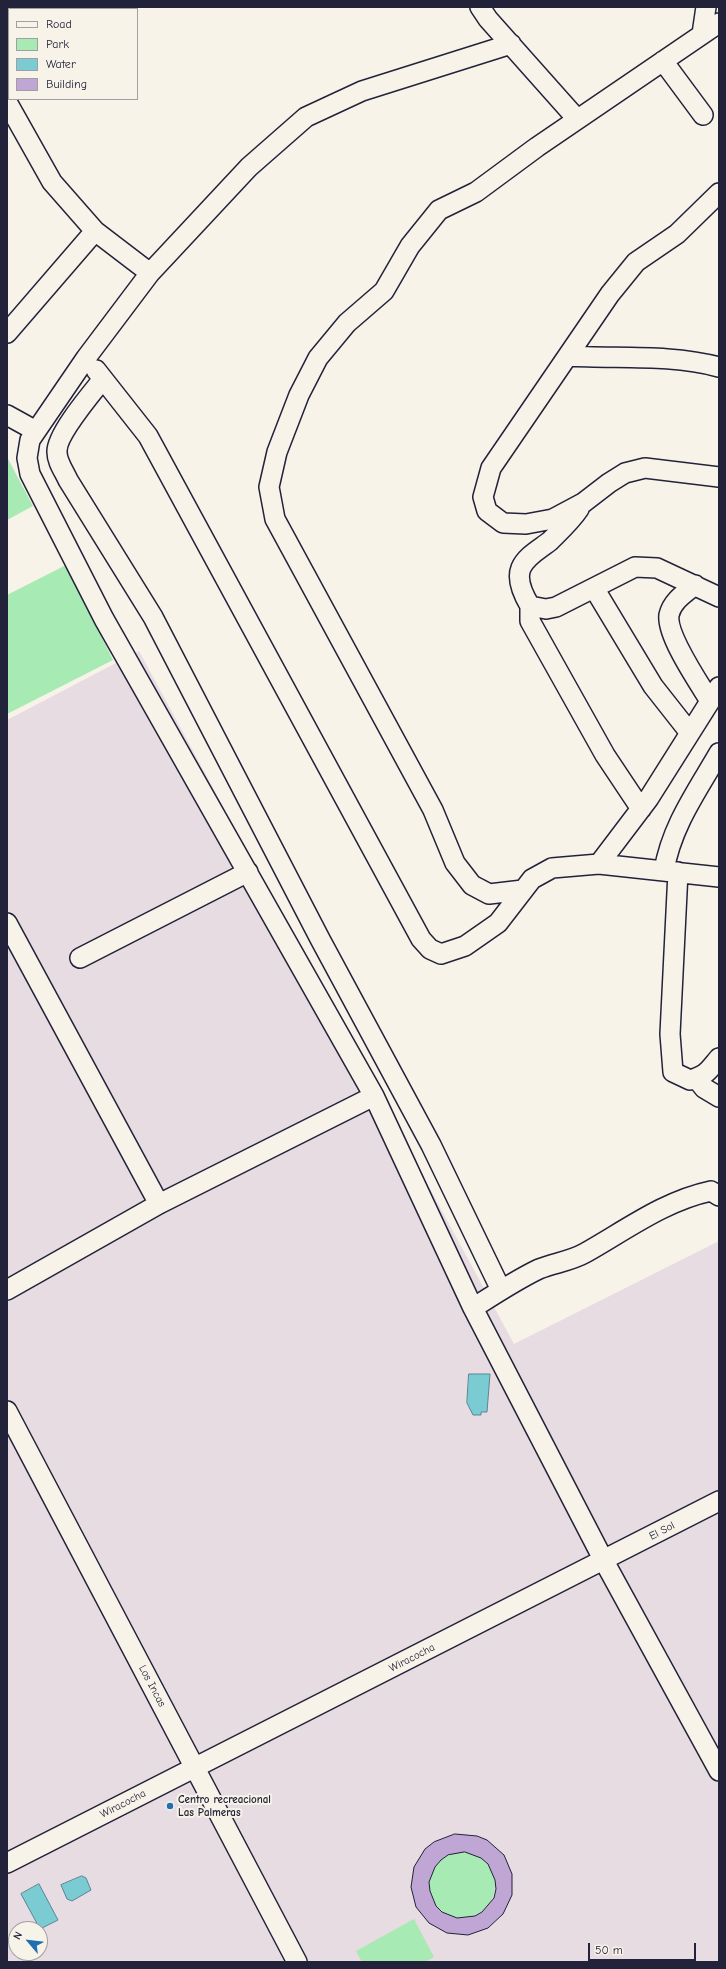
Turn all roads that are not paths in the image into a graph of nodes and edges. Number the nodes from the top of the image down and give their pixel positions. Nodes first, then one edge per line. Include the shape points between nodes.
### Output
1 (480, 7) edge
2 (706, 7) edge
3 (719, 23) edge
4 (702, 34) junction
5 (511, 44) junction
6 (663, 61) junction
7 (7, 102) edge
8 (703, 115) dead end
9 (577, 119) junction
10 (719, 193) edge
11 (95, 231) junction
12 (150, 273) junction
13 (7, 333) edge
14 (568, 356) junction
15 (86, 358) junction
16 (719, 367) edge
17 (103, 379) junction
18 (7, 415) edge
19 (36, 431) junction
20 (719, 477) edge
21 (583, 503) junction
22 (695, 585) junction
23 (594, 588) junction
24 (719, 597) edge
25 (530, 606) junction
26 (714, 694) edge
27 (690, 733) junction
28 (719, 753) edge
29 (641, 809) junction
30 (599, 864) junction
31 (248, 872) junction
32 (671, 872) junction
33 (719, 877) edge
34 (522, 890) junction
35 (7, 923) edge
36 (80, 958) dead end
37 (719, 1058) edge
38 (696, 1078) junction
39 (374, 1096) junction
40 (719, 1097) edge
41 (719, 1196) edge
42 (160, 1204) junction
43 (7, 1290) edge
44 (501, 1290) junction
45 (473, 1308) junction
46 (7, 1411) edge
47 (719, 1502) edge
48 (604, 1561) junction
49 (195, 1767) junction
50 (719, 1771) edge
51 (7, 1863) edge
52 (296, 1962) edge

1 - 5 street
2 - 4 street
3 - 4 street
4 - 6 street
5 - 9 street
5 - 12 street via 362,91 306,117 249,167
6 - 8 street
6 - 9 street
7 - 11 street via 52,182
9 - 34 street via 476,192 439,210 410,246 384,291 347,323 318,358 299,395 279,444 269,488 275,519 433,810 455,863 472,885 489,894
10 - 14 street via 677,234 636,262 610,294
11 - 12 street
11 - 13 street
12 - 15 street
14 - 16 street via 700,362
14 - 21 street via 490,468 483,497 487,511 503,523 526,524 553,519
15 - 17 street
15 - 19 street
17 - 34 street via 148,436 421,940 430,949 441,954 465,946 498,924
17 - 44 street via 60,437 58,459 68,480 153,617 430,1145
18 - 19 street
19 - 31 street via 30,440 27,458 30,474 104,619
20 - 21 street via 645,468 625,473
21 - 25 street via 573,518 526,560 520,569 524,596
22 - 23 street via 657,568 634,566
22 - 24 street
22 - 26 street via 679,597 670,613 669,625 691,670
23 - 25 street via 546,610
23 - 27 street via 652,686
25 - 29 street via 530,621 605,755
26 - 27 street
27 - 29 street
28 - 32 street via 677,825 668,851
29 - 30 street
30 - 32 street
30 - 34 street via 552,868 532,879
31 - 36 street
31 - 39 street
32 - 33 street
32 - 38 street via 670,1034 673,1072 690,1080
35 - 42 street
37 - 38 street via 704,1076
38 - 40 street via 704,1088
39 - 42 street
39 - 45 street
41 - 44 street via 711,1191 666,1206 584,1253 541,1268
42 - 43 street
44 - 45 street
45 - 48 street
46 - 49 street, Los Incas
47 - 48 street, El Sol
48 - 49 street, Wiracocha
48 - 50 street
49 - 51 street, Wiracocha
49 - 52 street, Los Incas

